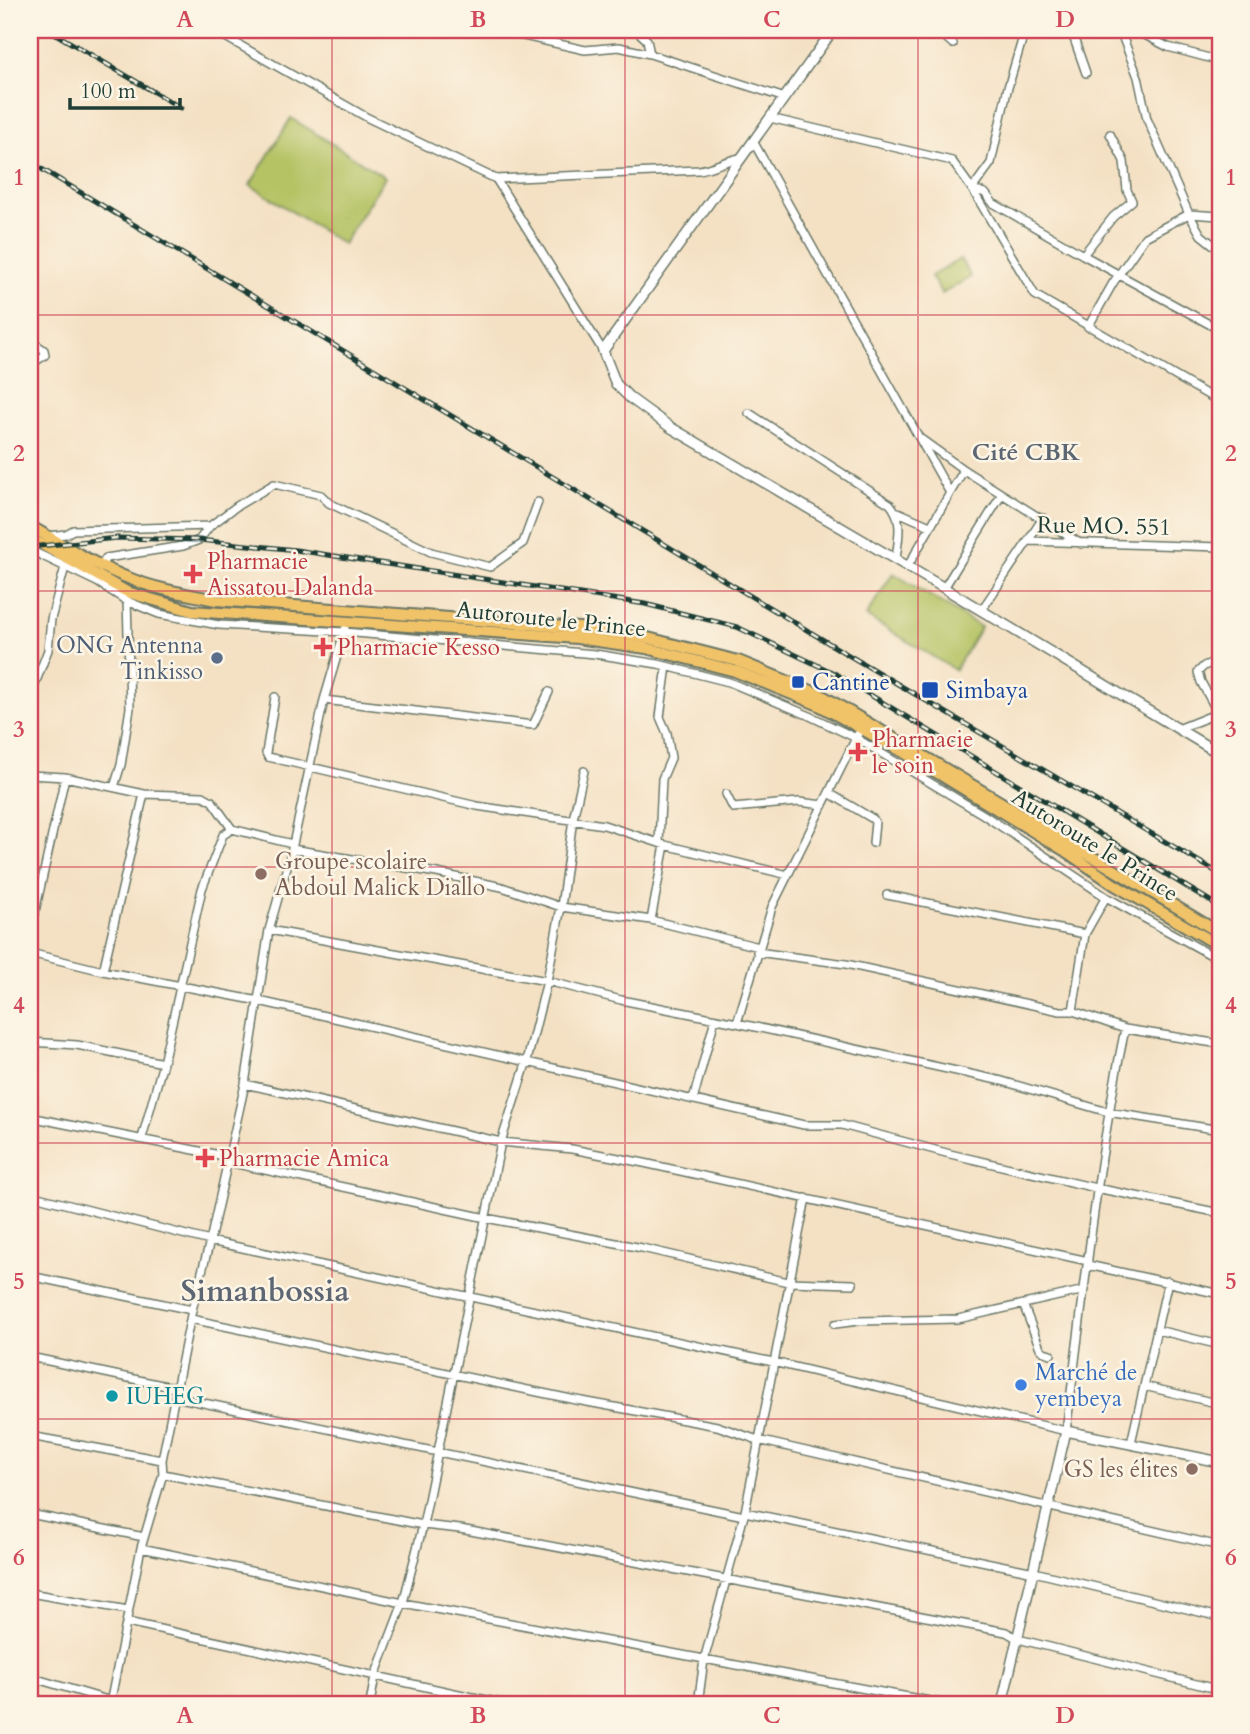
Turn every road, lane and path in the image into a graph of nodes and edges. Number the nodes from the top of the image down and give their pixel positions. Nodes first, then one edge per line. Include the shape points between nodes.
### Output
1 (213, 30) edge
2 (497, 30) edge
3 (636, 30) edge
4 (833, 30) edge
5 (937, 30) edge
6 (1025, 30) edge
7 (1071, 30) edge
8 (1123, 30) edge
9 (1135, 30) edge
10 (953, 44) dead end
11 (650, 54) junction
12 (1220, 61) edge
13 (1086, 73) dead end
14 (785, 98) junction
15 (770, 118) junction
16 (1110, 134) dead end
17 (753, 141) junction
18 (741, 158) junction
19 (496, 179) junction
20 (972, 188) junction
21 (1189, 214) junction
22 (1220, 216) edge
23 (1220, 250) edge
24 (1083, 255) junction
25 (1119, 275) junction
26 (1088, 327) junction
27 (1220, 330) edge
28 (30, 340) edge
29 (603, 351) junction
30 (30, 365) edge
31 (1220, 402) edge
32 (748, 413) dead end
33 (918, 438) junction
34 (964, 470) junction
35 (950, 493) junction
36 (1002, 494) junction
37 (538, 502) dead end
38 (898, 512) junction
39 (1043, 518) junction
40 (30, 526) edge
41 (210, 526) junction
42 (930, 526) junction
43 (47, 536) junction
44 (30, 538) edge
45 (1028, 541) junction
46 (1081, 544) junction
47 (1220, 547) edge
48 (31, 552) edge
49 (57, 553) junction
50 (896, 559) junction
51 (101, 566) junction
52 (908, 566) junction
53 (65, 567) junction
54 (944, 588) junction
55 (127, 596) junction
56 (981, 611) junction
57 (345, 628) junction
58 (1211, 663) dead end
59 (667, 666) junction
60 (549, 692) dead end
61 (30, 697) edge
62 (275, 697) dead end
63 (324, 700) junction
64 (1219, 715) edge
65 (1178, 729) junction
66 (858, 733) junction
67 (1220, 754) edge
68 (309, 766) junction
69 (584, 771) dead end
70 (30, 775) edge
71 (65, 777) junction
72 (114, 787) junction
73 (829, 793) junction
74 (144, 794) junction
75 (726, 794) dead end
76 (823, 805) junction
77 (987, 810) junction
78 (573, 819) junction
79 (232, 829) junction
80 (873, 843) dead end
81 (662, 844) junction
82 (292, 847) junction
83 (788, 875) junction
84 (887, 895) dead end
85 (1106, 897) junction
86 (561, 907) junction
87 (652, 920) junction
88 (269, 930) junction
89 (1220, 933) edge
90 (30, 934) edge
91 (1085, 934) junction
92 (1220, 946) edge
93 (758, 950) junction
94 (30, 953) edge
95 (1220, 960) edge
96 (103, 971) junction
97 (547, 981) junction
98 (181, 987) junction
99 (259, 1001) junction
100 (1073, 1011) junction
101 (715, 1019) junction
102 (737, 1023) junction
103 (1125, 1029) junction
104 (30, 1042) edge
105 (1220, 1044) edge
106 (527, 1061) junction
107 (163, 1063) junction
108 (245, 1084) junction
109 (693, 1100) junction
110 (1220, 1104) edge
111 (1108, 1112) junction
112 (30, 1117) edge
113 (1217, 1129) edge
114 (142, 1138) junction
115 (501, 1142) junction
116 (229, 1159) junction
117 (1096, 1188) junction
118 (30, 1195) edge
119 (806, 1198) junction
120 (1220, 1213) edge
121 (486, 1218) junction
122 (211, 1241) junction
123 (1088, 1263) junction
124 (30, 1276) edge
125 (1168, 1281) junction
126 (788, 1282) junction
127 (853, 1284) dead end
128 (1085, 1290) junction
129 (1220, 1294) edge
130 (470, 1298) junction
131 (1023, 1304) junction
132 (192, 1310) junction
133 (191, 1319) junction
134 (835, 1324) dead end
135 (1157, 1330) junction
136 (1220, 1345) edge
137 (1051, 1354) dead end
138 (30, 1357) edge
139 (773, 1362) junction
140 (454, 1374) junction
141 (1144, 1386) junction
142 (176, 1393) junction
143 (1220, 1404) edge
144 (1066, 1430) junction
145 (30, 1436) edge
146 (758, 1440) junction
147 (1131, 1443) junction
148 (439, 1452) junction
149 (162, 1460) junction
150 (1220, 1462) edge
151 (163, 1474) junction
152 (1047, 1508) junction
153 (30, 1514) edge
154 (744, 1514) junction
155 (423, 1525) junction
156 (144, 1537) junction
157 (1220, 1545) edge
158 (141, 1548) junction
159 (1034, 1572) junction
160 (725, 1579) junction
161 (30, 1593) edge
162 (402, 1603) junction
163 (128, 1611) junction
164 (1220, 1617) edge
165 (127, 1622) junction
166 (1018, 1639) junction
167 (705, 1660) junction
168 (374, 1676) junction
169 (30, 1677) edge
170 (1220, 1690) edge
171 (111, 1703) edge
172 (138, 1704) edge
173 (370, 1704) edge
174 (505, 1704) edge
175 (698, 1704) edge
176 (946, 1704) edge
177 (1002, 1704) edge

1 - 19 street via 368,118
2 - 11 street via 585,50 619,47
3 - 11 street via 647,40
4 - 14 street
5 - 10 street
6 - 20 street via 991,163
7 - 13 street
8 - 21 street via 1147,119
9 - 12 street via 1168,47
11 - 14 street
14 - 15 street
15 - 17 street
15 - 20 street via 952,161
16 - 24 street via 1124,161 1132,201
17 - 18 street
17 - 33 street
18 - 19 street via 699,170
18 - 29 street
19 - 29 street
20 - 24 street
20 - 26 street via 1035,296
21 - 22 street
21 - 23 street via 1201,235
21 - 25 street via 1144,237
24 - 25 street
25 - 26 street
25 - 27 street
26 - 31 street
28 - 30 street via 45,355
29 - 50 street via 616,384 670,427
32 - 38 street
33 - 34 street
33 - 35 street
34 - 35 street
34 - 36 street
35 - 42 street
36 - 39 street
36 - 54 street
37 - 41 street via 523,543 490,567 431,552 321,495 274,484
38 - 42 street
38 - 50 street
39 - 45 street
39 - 46 street
40 - 43 main road, Autoroute le Prince
41 - 43 street via 73,530
41 - 51 street via 191,543 106,558
42 - 52 street
43 - 51 main road, Autoroute le Prince
44 - 49 main road, Autoroute le Prince
45 - 46 street, Rue MO. 551
45 - 56 street, Rue MO. 551
46 - 47 street, Rue MO. 551
48 - 49 street
48 - 53 street
49 - 55 main road, Autoroute le Prince
50 - 52 street
51 - 89 main road, Autoroute le Prince via 167,591 216,600 579,628 648,638 738,661 821,695
52 - 54 street
53 - 55 street
53 - 61 street via 48,650
54 - 56 street
55 - 57 main road, Autoroute le Prince via 192,611
55 - 72 street via 130,708
56 - 65 street
57 - 59 street
57 - 63 street
57 - 66 main road, Autoroute le Prince via 578,638 646,648 735,671 817,704
58 - 64 street via 1198,672
59 - 66 street via 729,682
59 - 81 street via 660,717 671,758 662,779
60 - 63 street via 533,725
62 - 68 street via 268,757
63 - 68 street
64 - 65 street
65 - 67 street
66 - 73 street
66 - 77 main road, Autoroute le Prince
68 - 78 street via 477,806
68 - 82 street
69 - 78 street
70 - 71 street
71 - 72 street
71 - 90 street
72 - 74 street
73 - 76 street
73 - 80 street via 873,819
74 - 79 street via 203,796
74 - 96 street
75 - 76 street via 733,808
76 - 83 street
77 - 85 street
77 - 92 main road, Autoroute le Prince
78 - 81 street
78 - 86 street
79 - 82 street
79 - 98 street via 223,835 202,889
81 - 83 street
81 - 87 street
82 - 86 street via 502,887
82 - 88 street
83 - 93 street
84 - 91 street
85 - 91 street
85 - 95 street
86 - 87 street
86 - 97 street
87 - 93 street
88 - 97 street
88 - 99 street
91 - 100 street
93 - 100 street
93 - 102 street
94 - 96 street
96 - 98 street
97 - 101 street
97 - 106 street
98 - 99 street
98 - 107 street
99 - 106 street
99 - 108 street
100 - 103 street
101 - 102 street
101 - 109 street
102 - 111 street via 1002,1081
103 - 105 street
103 - 111 street
104 - 107 street via 77,1045
106 - 109 street
106 - 115 street
107 - 114 street
108 - 115 street
108 - 116 street
109 - 117 street via 804,1125 842,1125
110 - 113 street
111 - 113 street
111 - 117 street
112 - 114 street
114 - 116 street
115 - 119 street via 572,1149
115 - 121 street
116 - 121 street
116 - 122 street
117 - 120 street
117 - 123 street
118 - 122 street
119 - 123 street
119 - 126 street
121 - 126 street
121 - 130 street
122 - 130 street
122 - 132 street
123 - 125 street
123 - 128 street
124 - 132 street
125 - 129 street
125 - 135 street
126 - 127 street
126 - 139 street
128 - 131 street
128 - 144 street
130 - 139 street
130 - 140 street
131 - 134 street via 958,1319
131 - 137 street via 1040,1348
132 - 133 street
133 - 140 street
133 - 142 street
135 - 136 street
135 - 141 street
138 - 142 street
139 - 144 street
139 - 146 street
140 - 146 street via 717,1426
140 - 148 street
141 - 143 street
141 - 147 street
142 - 148 street
142 - 149 street
144 - 147 street
144 - 152 street
145 - 149 street
146 - 152 street
146 - 154 street
147 - 150 street
148 - 154 street
148 - 155 street
149 - 151 street
151 - 155 street
151 - 156 street
152 - 157 street
152 - 159 street
153 - 156 street
154 - 159 street
154 - 160 street
155 - 160 street
155 - 162 street
156 - 158 street
158 - 162 street
158 - 163 street
159 - 164 street
159 - 166 street
160 - 166 street via 1006,1632
160 - 167 street
161 - 163 street
162 - 167 street
162 - 168 street
163 - 165 street
165 - 168 street
165 - 171 street
166 - 170 street
166 - 177 street
167 - 175 street
167 - 176 street
168 - 173 street
168 - 174 street
169 - 171 street
171 - 172 street

